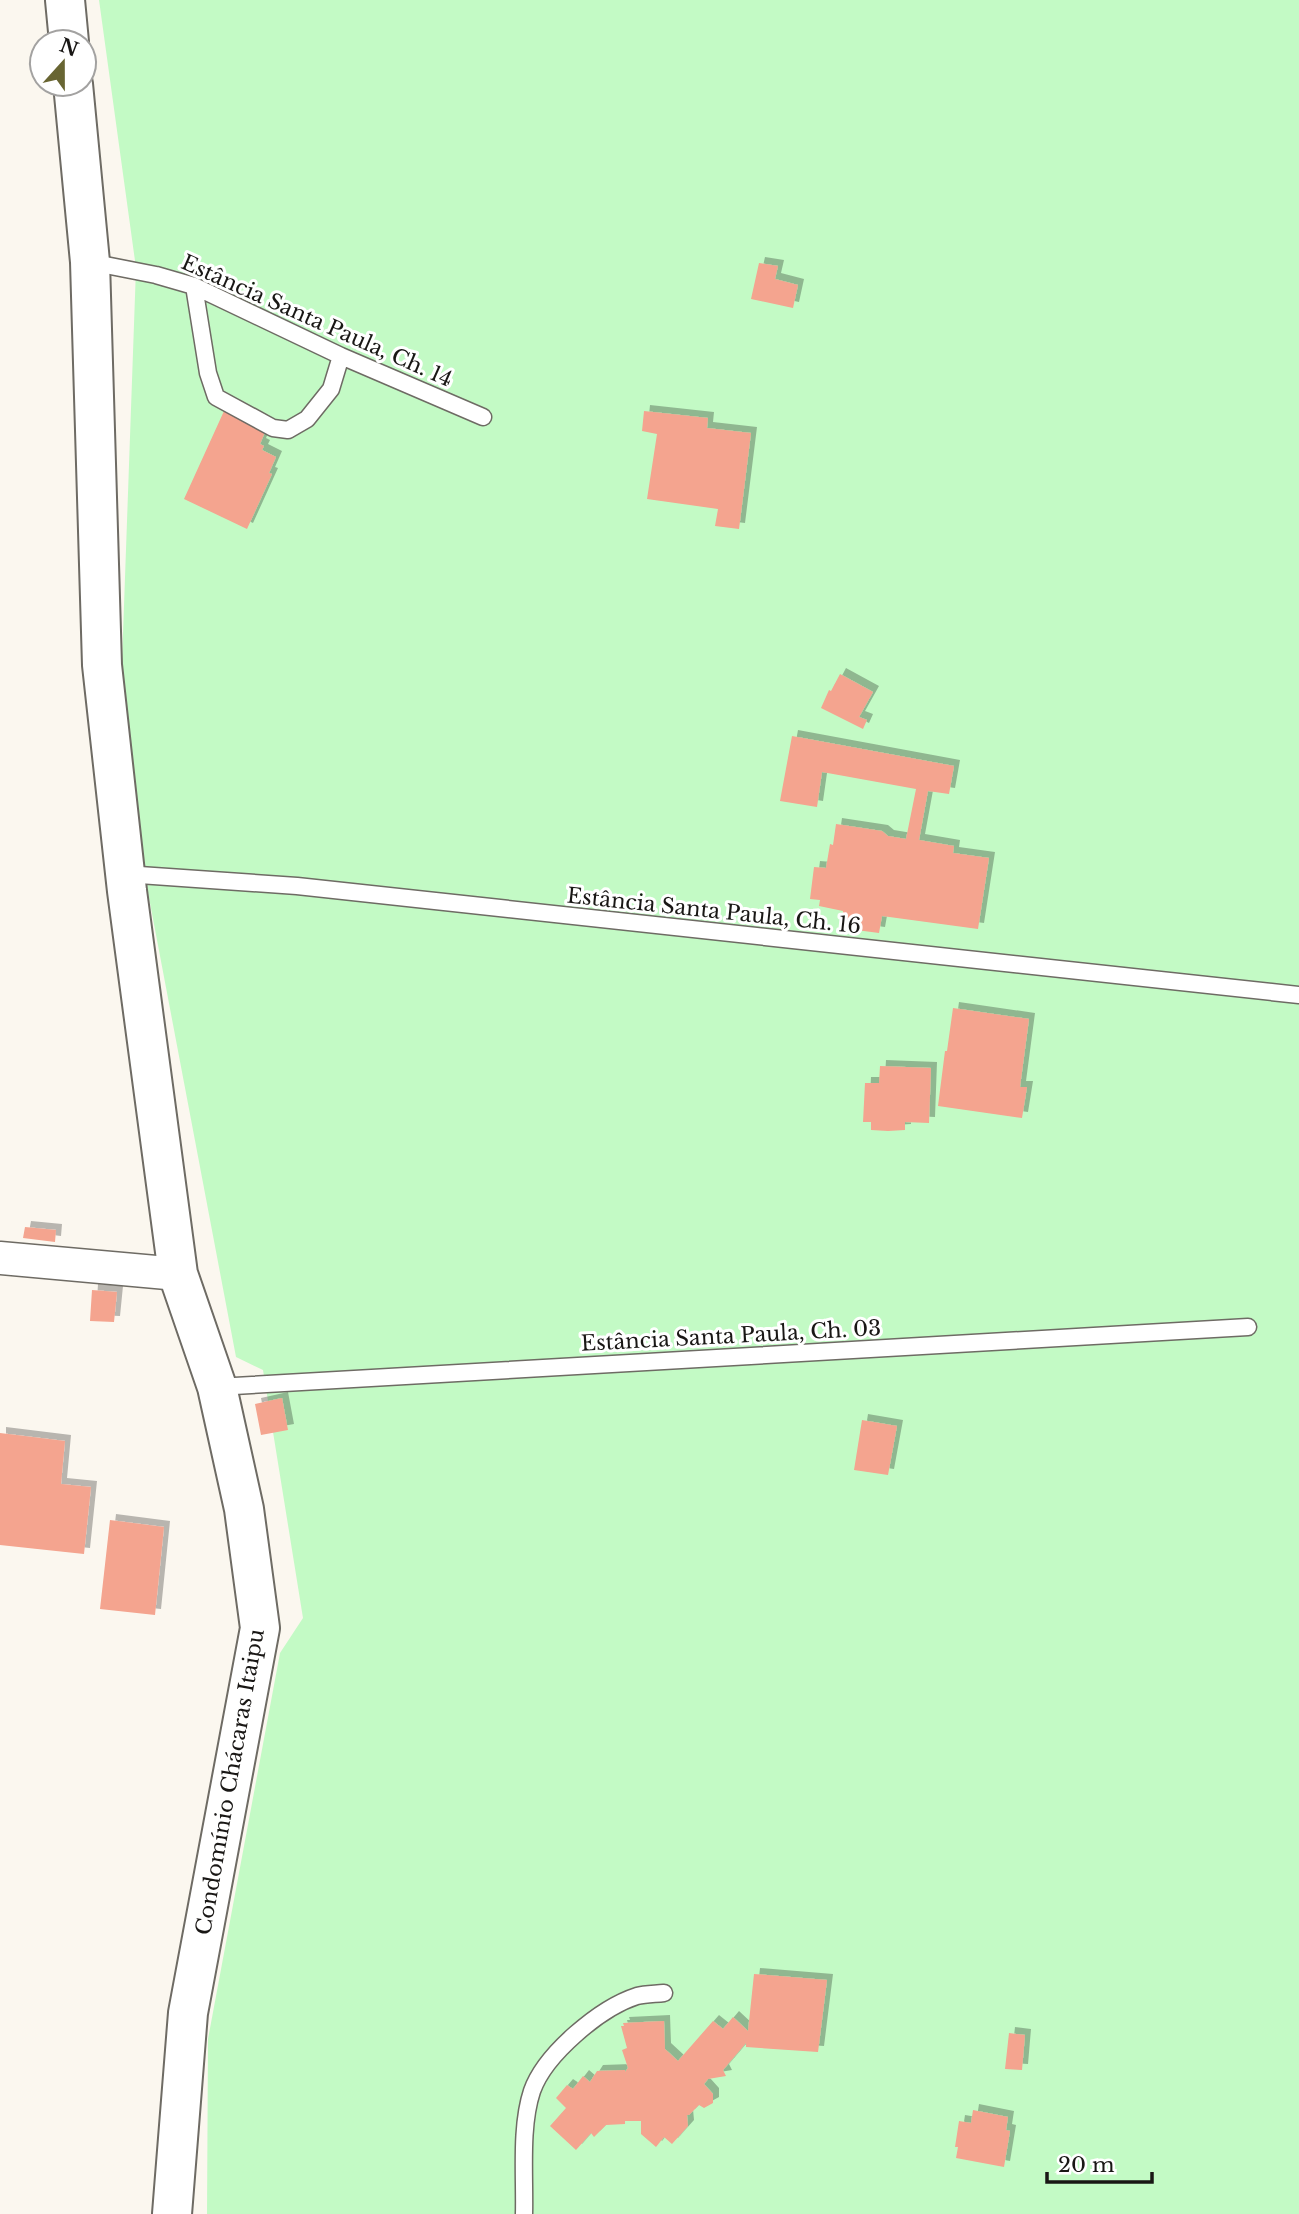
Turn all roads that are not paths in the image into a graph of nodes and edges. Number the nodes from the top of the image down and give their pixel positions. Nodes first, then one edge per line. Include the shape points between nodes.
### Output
1 (65, 0) edge
2 (68, 28) edge
3 (74, 98) edge
4 (90, 262) junction
5 (194, 286) junction
6 (341, 356) junction
7 (484, 417) dead end
8 (125, 874) junction
9 (1299, 995) edge
10 (0, 1258) edge
11 (178, 1274) junction
12 (1248, 1327) dead end
13 (217, 1387) junction
14 (664, 1993) dead end
15 (172, 2214) edge
16 (524, 2214) edge

1 - 2 street
3 - 4 street, Condomínio Chácaras Itaipu
4 - 5 lane, Estância Santa Paula, Ch. 14
4 - 8 street, Condomínio Chácaras Itaipu via 102,665
5 - 6 lane, Estância Santa Paula, Ch. 14
5 - 6 lane via 216,397 273,428 288,430 307,419 331,389
6 - 7 lane, Estância Santa Paula, Ch. 14
8 - 9 lane, Estância Santa Paula, Ch. 16 via 297,886
8 - 11 street, Condomínio Chácaras Itaipu
10 - 11 street
11 - 13 street, Condomínio Chácaras Itaipu
12 - 13 lane, Estância Santa Paula, Ch. 03
13 - 15 street, Condomínio Chácaras Itaipu via 244,1509 260,1628 188,2013
14 - 16 lane via 638,1996 610,2009 552,2058 532,2091 525,2132

